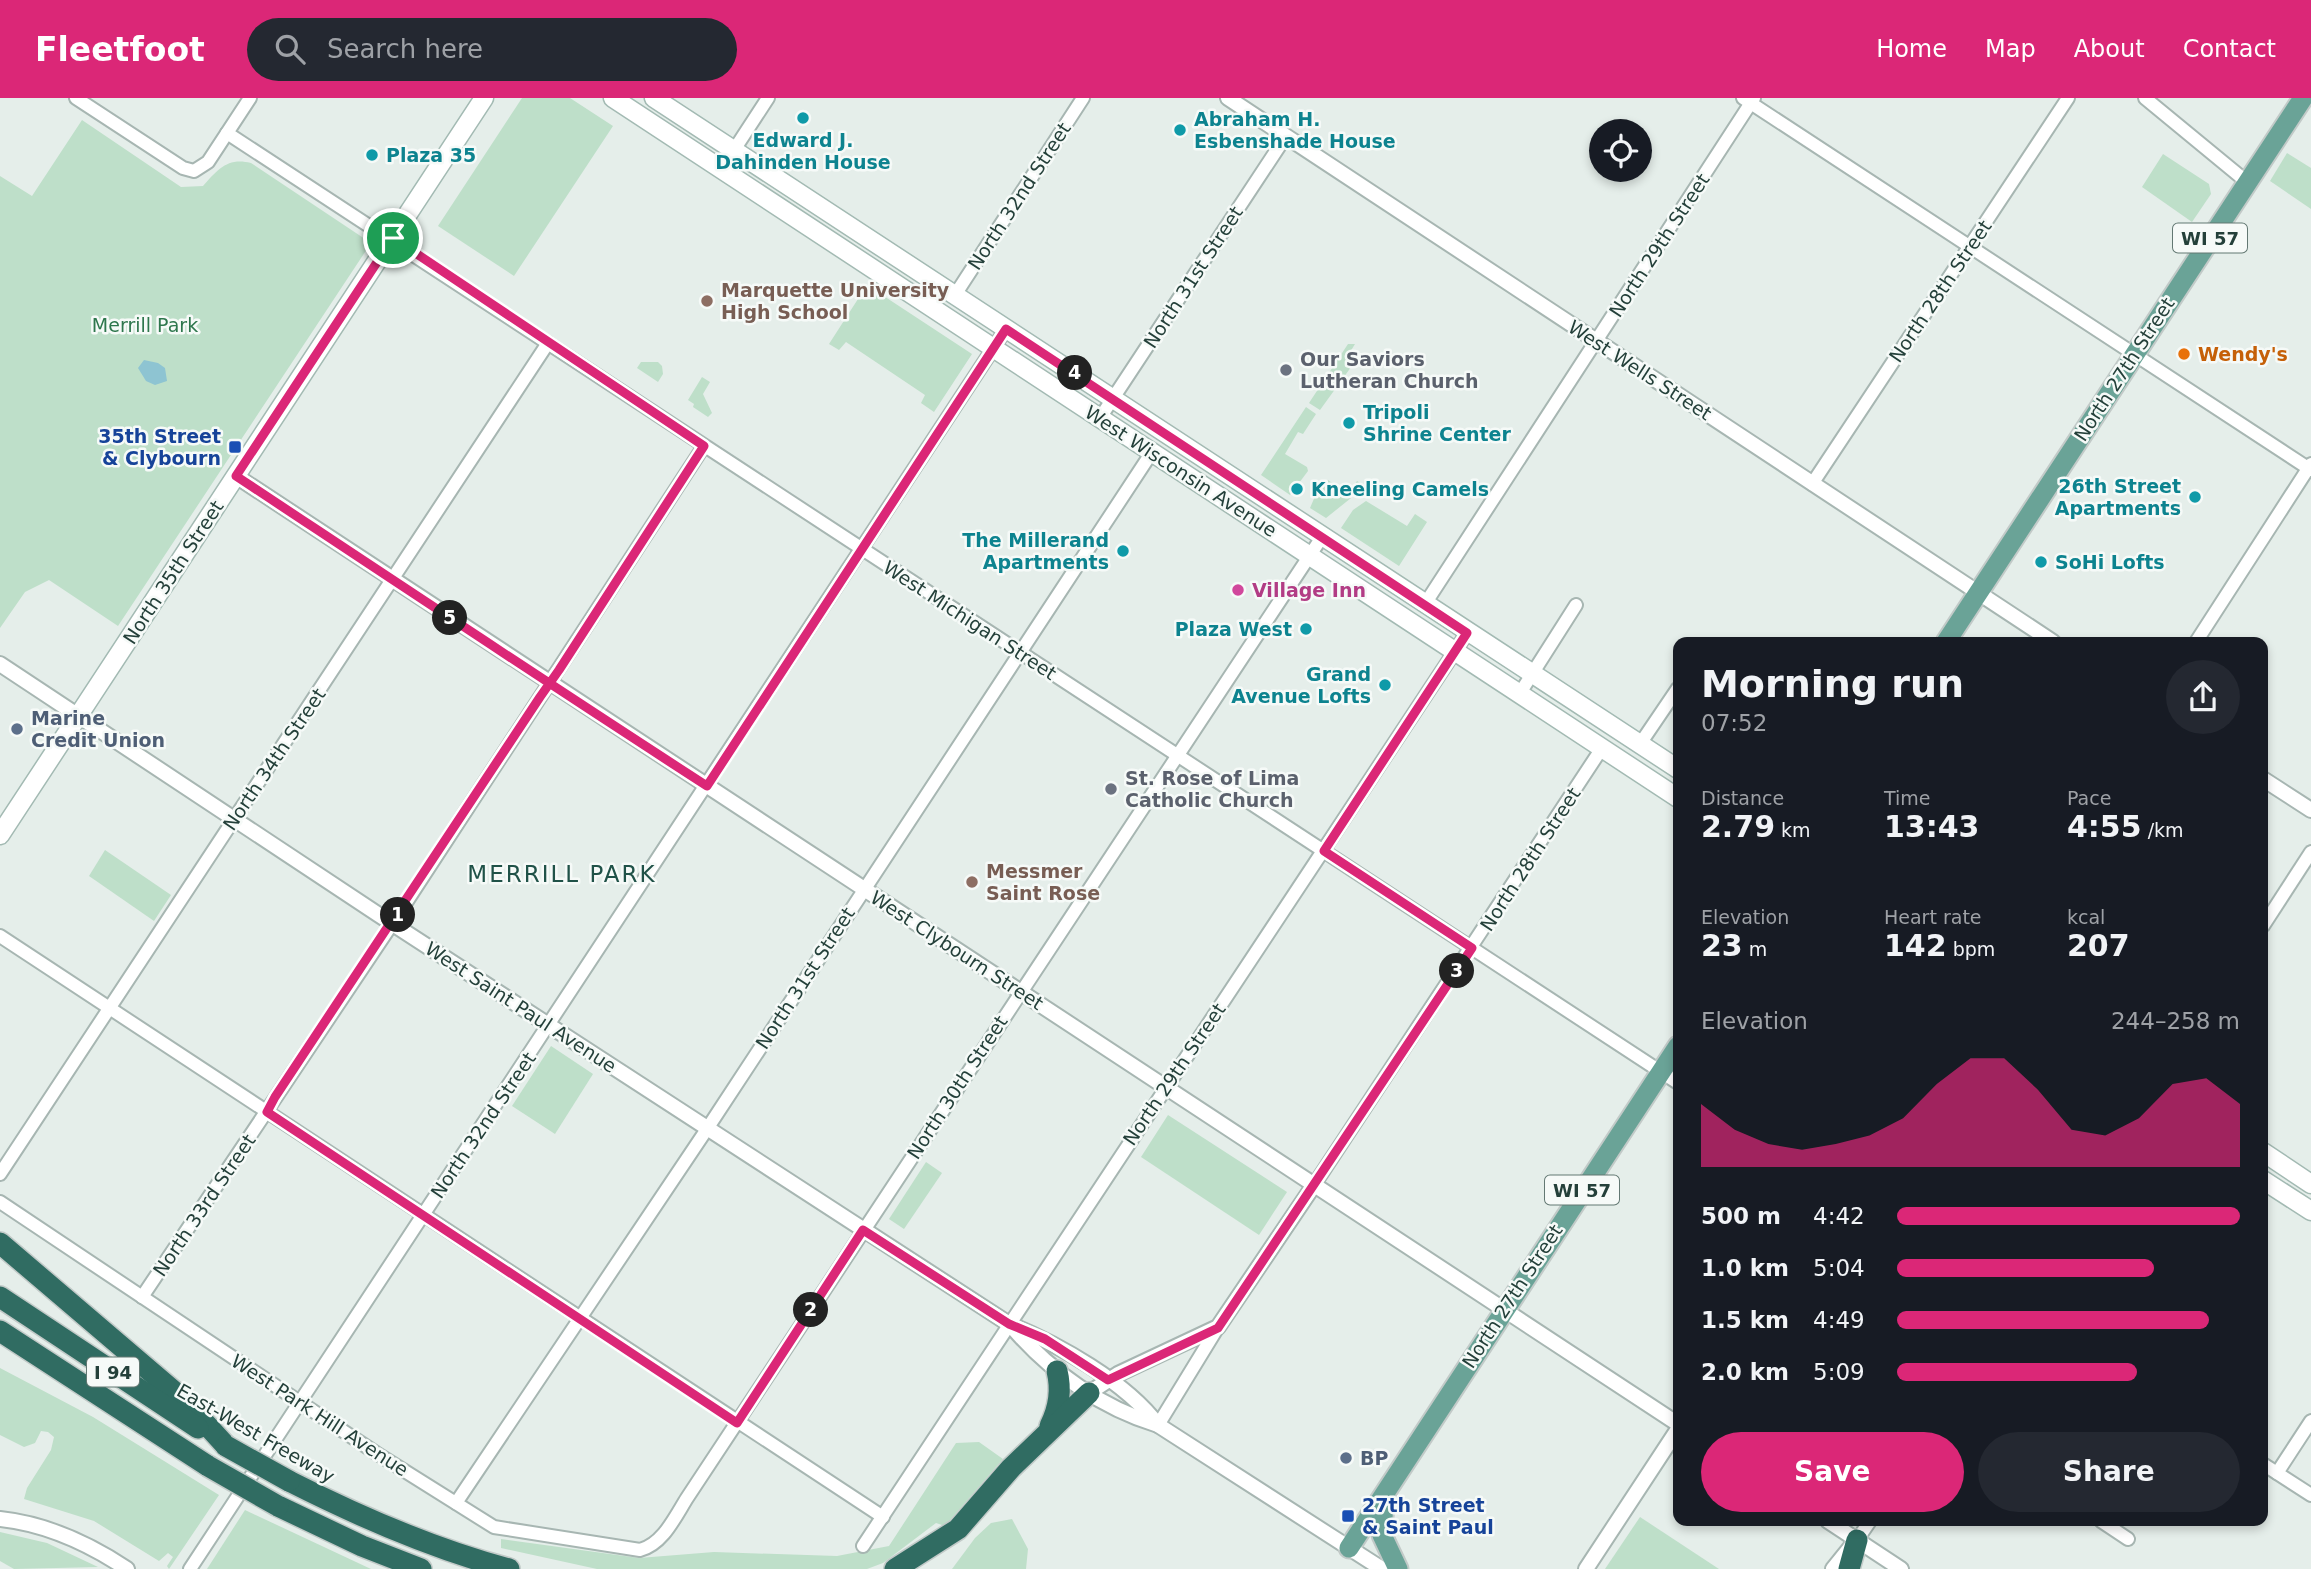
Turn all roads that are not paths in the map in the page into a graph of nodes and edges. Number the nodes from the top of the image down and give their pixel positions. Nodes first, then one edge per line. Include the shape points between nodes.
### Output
1 (76, 98) edge
2 (250, 98) edge
3 (484, 98) edge
4 (613, 98) edge
5 (654, 98) edge
6 (768, 98) edge
7 (1083, 98) edge
8 (1228, 98) edge
9 (2068, 98) edge
10 (2145, 98) edge
11 (2303, 98) edge
12 (1750, 100) edge
13 (680, 116) junction
14 (227, 133) junction
15 (668, 134) junction
16 (1286, 136) junction
17 (733, 151) junction
18 (721, 170) junction
19 (2247, 182) junction
20 (393, 238) junction
21 (1969, 248) junction
22 (955, 295) junction
23 (1006, 329) junction
24 (1596, 341) junction
25 (548, 343) junction
26 (994, 349) junction
27 (2133, 354) junction
28 (1113, 398) junction
29 (1100, 418) junction
30 (704, 446) junction
31 (1152, 452) junction
32 (2310, 467) edge
33 (236, 476) junction
34 (1812, 484) junction
35 (1322, 537) junction
36 (863, 550) junction
37 (1310, 555) junction
38 (392, 580) junction
39 (1978, 594) junction
40 (1425, 604) junction
41 (1576, 605) dead end
42 (1467, 633) junction
43 (1950, 637) edge
44 (2045, 637) edge
45 (2199, 637) edge
46 (1455, 651) junction
47 (1018, 653) junction
48 (0, 664) edge
49 (1531, 675) junction
50 (549, 683) junction
51 (1520, 693) junction
52 (1673, 695) edge
53 (78, 717) junction
54 (1640, 744) junction
55 (1602, 748) junction
56 (1178, 755) junction
57 (1659, 757) junction
58 (1673, 766) edge
59 (2268, 782) edge
60 (707, 786) junction
61 (1673, 795) edge
62 (2311, 810) edge
63 (233, 819) junction
64 (0, 835) edge
65 (1324, 851) junction
66 (2311, 852) edge
67 (863, 889) junction
68 (2268, 918) edge
69 (392, 924) junction
70 (0, 936) edge
71 (1472, 948) junction
72 (1020, 992) junction
73 (109, 1007) junction
74 (550, 1025) junction
75 (1673, 1054) edge
76 (1661, 1072) junction
77 (1673, 1080) edge
78 (1166, 1088) junction
79 (267, 1112) junction
80 (707, 1129) junction
81 (2268, 1155) edge
82 (0, 1174) edge
83 (2268, 1183) edge
84 (2311, 1184) edge
85 (1314, 1185) junction
86 (0, 1202) edge
87 (2311, 1211) edge
88 (423, 1216) junction
89 (863, 1230) junction
90 (0, 1243) edge
91 (0, 1297) edge
92 (142, 1297) junction
93 (1504, 1309) junction
94 (580, 1318) junction
95 (1009, 1324) junction
96 (1218, 1328) junction
97 (0, 1331) edge
98 (1057, 1371) junction
99 (1108, 1380) junction
100 (1089, 1394) junction
101 (300, 1403) junction
102 (2311, 1421) edge
103 (737, 1423) junction
104 (1673, 1424) edge
105 (1158, 1425) junction
106 (1048, 1430) junction
107 (1673, 1435) edge
108 (226, 1446) junction
109 (2268, 1467) edge
110 (2277, 1473) junction
111 (1386, 1493) junction
112 (2311, 1495) edge
113 (456, 1503) junction
114 (883, 1517) junction
115 (0, 1519) edge
116 (1836, 1526) edge
117 (1867, 1526) edge
118 (2108, 1526) edge
119 (664, 1533) joint
120 (2128, 1539) dead end
121 (1857, 1540) junction
122 (863, 1546) dead end
123 (1349, 1548) junction
124 (127, 1569) edge
125 (190, 1569) edge
126 (421, 1569) edge
127 (509, 1569) edge
128 (895, 1569) edge
129 (1382, 1569) edge
130 (1398, 1569) edge
131 (1586, 1569) edge
132 (1833, 1569) edge
133 (1849, 1569) edge
134 (1901, 1569) edge

1 - 14 street via 183,168 204,166
2 - 14 street
3 - 20 main road, North 35th Street
4 - 15 main road, West Wisconsin Avenue
5 - 13 main road, West Wisconsin Avenue
6 - 17 street
7 - 22 street, North 32nd Street
8 - 16 street, West Wells Street
9 - 21 street, North 28th Street
10 - 19 street
11 - 19 main road, North 27th Street / WI 57
12 - 21 street
12 - 24 street, North 29th Street
13 - 15 main road
13 - 17 main road, West Wisconsin Avenue
14 - 20 street, West Michigan Street
15 - 18 main road, West Wisconsin Avenue
16 - 24 street, West Wells Street
16 - 28 street, North 31st Street
17 - 18 street
17 - 22 main road, West Wisconsin Avenue
18 - 26 main road, West Wisconsin Avenue
19 - 27 main road, North 27th Street / WI 57
20 - 25 street, West Michigan Street
20 - 33 main road, North 35th Street
21 - 27 street
21 - 34 street, North 28th Street
22 - 23 main road, West Wisconsin Avenue
23 - 26 street, North 32nd Street
23 - 28 main road, West Wisconsin Avenue
24 - 34 street, West Wells Street
24 - 40 street, North 29th Street
25 - 30 street, West Michigan Street
25 - 38 street, North 34th Street
26 - 29 main road, West Wisconsin Avenue
26 - 36 street, North 32nd Street
27 - 32 street
27 - 39 main road, North 27th Street / WI 57
28 - 29 street, North 31st Street
28 - 35 main road, West Wisconsin Avenue
29 - 31 main road, West Wisconsin Avenue
30 - 36 street, West Michigan Street
30 - 50 street, North 33rd Street
31 - 37 main road, West Wisconsin Avenue
31 - 47 street, North 31st Street
32 - 45 street
33 - 38 street, West Clybourn Street
33 - 53 main road, North 35th Street
34 - 39 street, West Wells Street
35 - 37 street, North 30th Street
35 - 40 main road, West Wisconsin Avenue
36 - 47 street, West Michigan Street
36 - 60 street, North 32nd Street
37 - 46 main road, West Wisconsin Avenue
37 - 56 street, North 30th Street
38 - 50 street, West Clybourn Street
38 - 63 street, North 34th Street
39 - 43 main road, North 27th Street / WI 57
39 - 44 street, West Wells Street
40 - 42 main road, West Wisconsin Avenue
41 - 49 street
42 - 46 street, North 29th Street
42 - 49 main road, West Wisconsin Avenue
46 - 51 main road, West Wisconsin Avenue
46 - 65 street, North 29th Street
47 - 56 street, West Michigan Street
47 - 67 street, North 31st Street
48 - 53 street, West Saint Paul Avenue
49 - 51 street
49 - 54 main road, West Wisconsin Avenue
50 - 60 street, West Clybourn Street
50 - 69 street, North 33rd Street
51 - 55 main road, West Wisconsin Avenue
52 - 54 street
53 - 63 street, West Saint Paul Avenue
53 - 64 main road, North 35th Street
54 - 57 main road, West Wisconsin Avenue
55 - 57 main road via 1619,746 1641,758
55 - 61 main road, West Wisconsin Avenue
55 - 71 street, North 28th Street
56 - 65 street, West Michigan Street
56 - 72 street, North 30th Street
57 - 58 main road, West Wisconsin Avenue
59 - 62 street
60 - 67 street, West Clybourn Street
60 - 74 street, North 32nd Street
63 - 69 street, West Saint Paul Avenue
63 - 73 street, North 34th Street
65 - 71 street, West Michigan Street
65 - 78 street, North 29th Street
66 - 68 street
67 - 72 street, West Clybourn Street
67 - 80 street, North 31st Street
69 - 74 street, West Saint Paul Avenue
69 - 79 street, North 33rd Street
70 - 73 street
71 - 76 street, West Michigan Street
71 - 85 street, North 28th Street
72 - 78 street, West Clybourn Street
72 - 89 street, North 30th Street
73 - 79 street
73 - 82 street, North 34th Street
74 - 80 street, West Saint Paul Avenue
74 - 88 street, North 32nd Street
75 - 76 main road, North 27th Street / WI 57
76 - 77 street, West Michigan Street
76 - 93 main road, North 27th Street / WI 57
78 - 85 street, West Clybourn Street
78 - 95 street, North 29th Street
79 - 88 street
79 - 92 street, North 33rd Street
80 - 89 street, West Saint Paul Avenue
80 - 94 street, North 31st Street
81 - 84 main road
83 - 87 main road
85 - 93 street, West Clybourn Street
85 - 96 street, North 28th Street
86 - 92 street, West Park Hill Avenue
88 - 94 street
88 - 101 street, North 32nd Street
89 - 95 street, West Saint Paul Avenue
89 - 103 street, North 30th Street
90 - 108 highway via 184,1401
91 - 108 highway, East-West Freeway / I 94
92 - 101 street, West Park Hill Avenue
93 - 104 street, West Clybourn Street
93 - 111 main road, North 27th Street / WI 57
94 - 103 street
94 - 113 street, North 31st Street
95 - 98 street, West Saint Paul Avenue
95 - 99 street, West Saint Paul Avenue via 1045,1339
95 - 114 street, North 29th Street
96 - 99 street
96 - 105 street, North 28th Street
97 - 126 highway, I 94, bridge via 278,1506
98 - 100 street, West Saint Paul Avenue
98 - 106 highway via 1059,1402
99 - 100 street
99 - 105 street, West Saint Paul Avenue via 1139,1402
100 - 105 street, West Saint Paul Avenue
100 - 106 highway
101 - 113 street, West Park Hill Avenue
101 - 125 street, North 32nd Street
102 - 110 street
103 - 114 street
103 - 119 street, North 30th Street
105 - 123 street, West Saint Paul Avenue
106 - 128 highway via 958,1529
107 - 131 street
108 - 127 highway, East-West Freeway / I 94, bridge via 371,1520
109 - 110 street
110 - 112 street
111 - 123 main road, North 27th Street / WI 57
111 - 130 main road via 1381,1525 1385,1546
113 - 119 street, West Park Hill Avenue via 494,1527 548,1537 640,1550 650,1548
114 - 122 street, North 29th Street
115 - 124 street via 68,1536
116 - 121 street
117 - 121 street
118 - 120 street
121 - 132 street
121 - 133 highway
121 - 134 street
123 - 129 street, West Saint Paul Avenue

